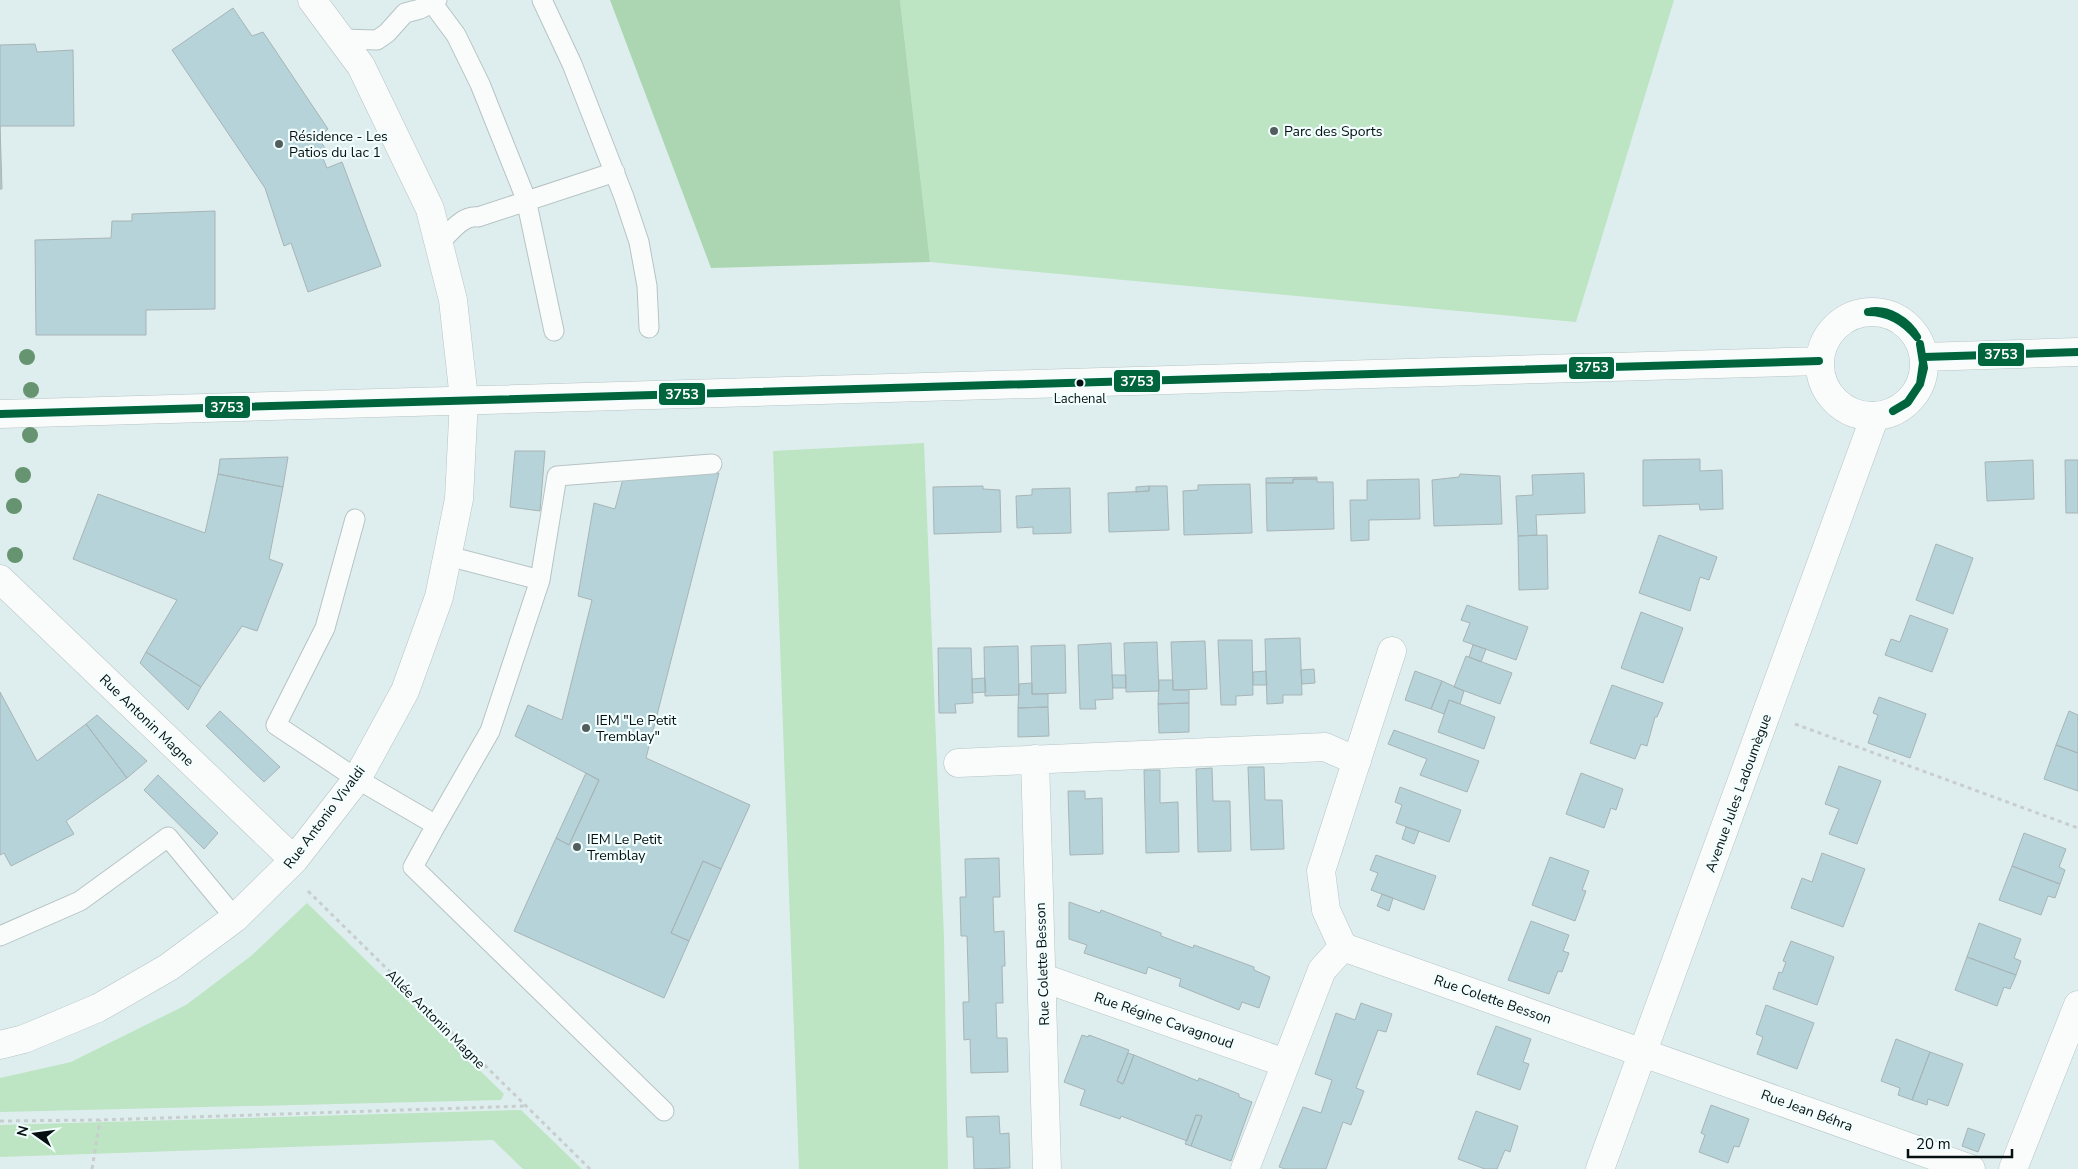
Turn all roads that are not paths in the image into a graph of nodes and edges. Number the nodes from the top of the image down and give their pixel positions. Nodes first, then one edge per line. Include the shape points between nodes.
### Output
1 (312, 0) edge
2 (542, 0) edge
3 (433, 1) edge
4 (342, 39) junction
5 (615, 172) junction
6 (526, 199) junction
7 (440, 242) junction
8 (649, 328) dead end
9 (554, 331) dead end
10 (2078, 352) edge
11 (1924, 357) junction
12 (1819, 361) junction
13 (464, 399) junction
14 (0, 414) edge
15 (1875, 416) junction
16 (712, 464) dead end
17 (355, 519) dead end
18 (448, 556) junction
19 (0, 579) edge
20 (540, 580) junction
21 (1392, 651) dead end
22 (1035, 759) junction
23 (1357, 761) junction
24 (958, 763) dead end
25 (357, 779) junction
26 (436, 825) junction
27 (294, 860) junction
28 (235, 918) junction
29 (0, 936) edge
30 (1344, 947) junction
31 (1043, 978) junction
32 (2078, 1005) edge
33 (0, 1045) edge
34 (1643, 1052) junction
35 (1285, 1063) junction
36 (664, 1111) dead end
37 (1048, 1169) edge
38 (1246, 1169) edge
39 (1600, 1169) edge
40 (1971, 1169) edge
41 (2013, 1169) edge

1 - 4 street, Rue Antonio Vivaldi
2 - 5 lane via 572,64
3 - 4 lane via 405,13 377,40
3 - 6 lane via 456,35 480,84
4 - 7 street, Rue Antonio Vivaldi via 366,75 430,209
5 - 6 lane
5 - 8 lane via 638,242 647,286
6 - 7 lane via 465,219
6 - 9 lane
7 - 13 street, Rue Antonio Vivaldi via 453,300
10 - 11 street
11 - 12 street via 1919,340 1909,326 1895,316 1879,311 1861,312 1845,318 1832,329 1823,344
11 - 15 street via 1924,374 1912,397 1892,412
12 - 13 street
12 - 15 street via 1821,379 1829,395 1858,415
13 - 14 street
13 - 18 street, Rue Antonio Vivaldi via 459,499
15 - 34 street, Avenue Jules Ladoumègue
16 - 20 lane via 557,476
17 - 25 lane via 325,628 276,725
18 - 20 lane
18 - 25 street, Rue Antonio Vivaldi via 440,597 405,691
19 - 27 street, Rue Antonin Magne
20 - 26 lane via 490,731
21 - 23 street
22 - 23 street via 1325,747
22 - 24 street
22 - 31 street, Rue Colette Besson
23 - 30 street via 1321,872 1326,910
25 - 26 lane
25 - 27 street, Rue Antonio Vivaldi
26 - 36 lane via 413,868
27 - 28 street, Rue Antonio Vivaldi
28 - 29 lane via 168,837 80,901
28 - 33 street, Rue Antonio Vivaldi via 169,967 98,1008 24,1040
30 - 34 street, Rue Colette Besson
30 - 35 street via 1322,970
31 - 35 street, Rue Régine Cavagnoud
31 - 37 street, Rue Colette Besson
32 - 41 street
34 - 39 street, Avenue Jules Ladoumègue
34 - 40 street, Rue Jean Béhra
35 - 38 street

